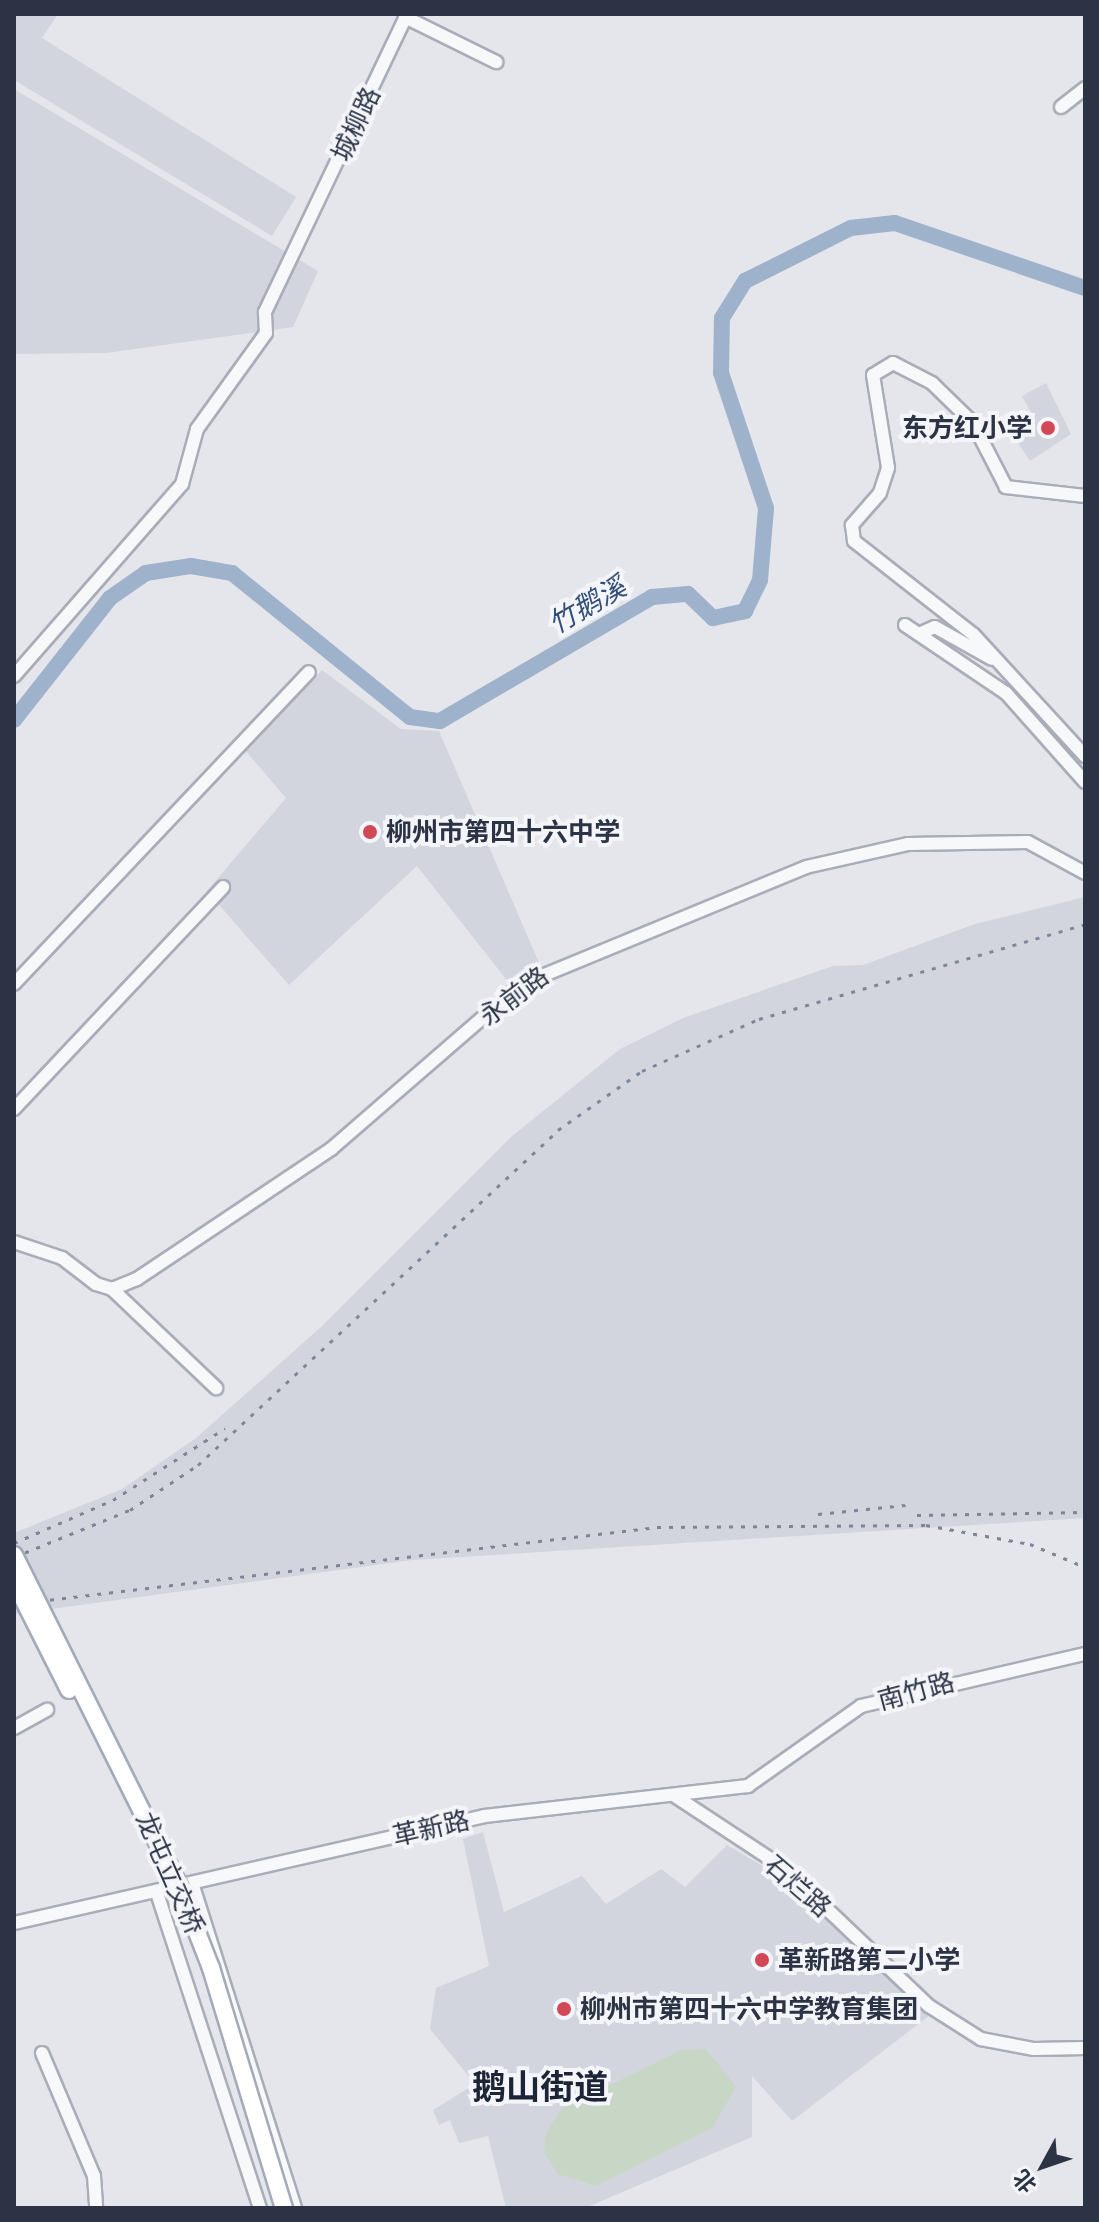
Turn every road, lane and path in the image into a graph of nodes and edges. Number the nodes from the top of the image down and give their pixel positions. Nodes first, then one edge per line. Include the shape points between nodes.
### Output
1 (406, 16) edge
2 (496, 62) dead end
3 (1085, 88) edge
4 (1061, 107) dead end
5 (1085, 496) edge
6 (905, 625) dead end
7 (919, 634) junction
8 (1006, 666) junction
9 (309, 672) dead end
10 (14, 676) edge
11 (1085, 756) edge
12 (1085, 782) edge
13 (1085, 873) edge
14 (223, 887) dead end
15 (14, 984) edge
16 (14, 1109) edge
17 (14, 1232) edge
18 (14, 1242) edge
19 (28, 1243) junction
20 (112, 1289) junction
21 (216, 1388) dead end
22 (14, 1555) edge
23 (14, 1581) edge
24 (1085, 1654) edge
25 (47, 1710) dead end
26 (14, 1728) edge
27 (675, 1796) junction
28 (192, 1883) junction
29 (157, 1893) junction
30 (14, 1923) edge
31 (1085, 2048) edge
32 (42, 2053) dead end
33 (96, 2208) edge
34 (260, 2208) edge
35 (273, 2208) edge
36 (284, 2208) edge
37 (295, 2208) edge

1 - 2 street
1 - 10 street, 城柳路 via 265,312 266,333 197,429 182,484
3 - 4 street
5 - 8 street via 1006,487 973,423 932,383 893,363 873,375 888,468 880,493 852,525 854,541
6 - 7 street
7 - 8 street via 935,627
7 - 12 street via 1030,714
8 - 11 street
9 - 15 street
13 - 20 street, 永前路 via 1028,842 908,844 806,867 553,965 246,1212
14 - 16 street
17 - 19 street
18 - 19 street
19 - 20 street
20 - 21 street
22 - 36 main road, 龙屯立交桥, bridge via 179,1886 211,1968
23 - 35 main road, 龙屯立交桥, bridge via 163,1876 204,1977
24 - 27 street, 南竹路 via 861,1706 748,1786
25 - 26 street
27 - 28 street, 革新路 via 484,1816
27 - 31 street, 石烂路 via 784,1868 929,2006 981,2039 1034,2049
28 - 29 street, 革新路
28 - 37 street
29 - 30 street, 革新路
29 - 34 street
32 - 33 street via 94,2176

